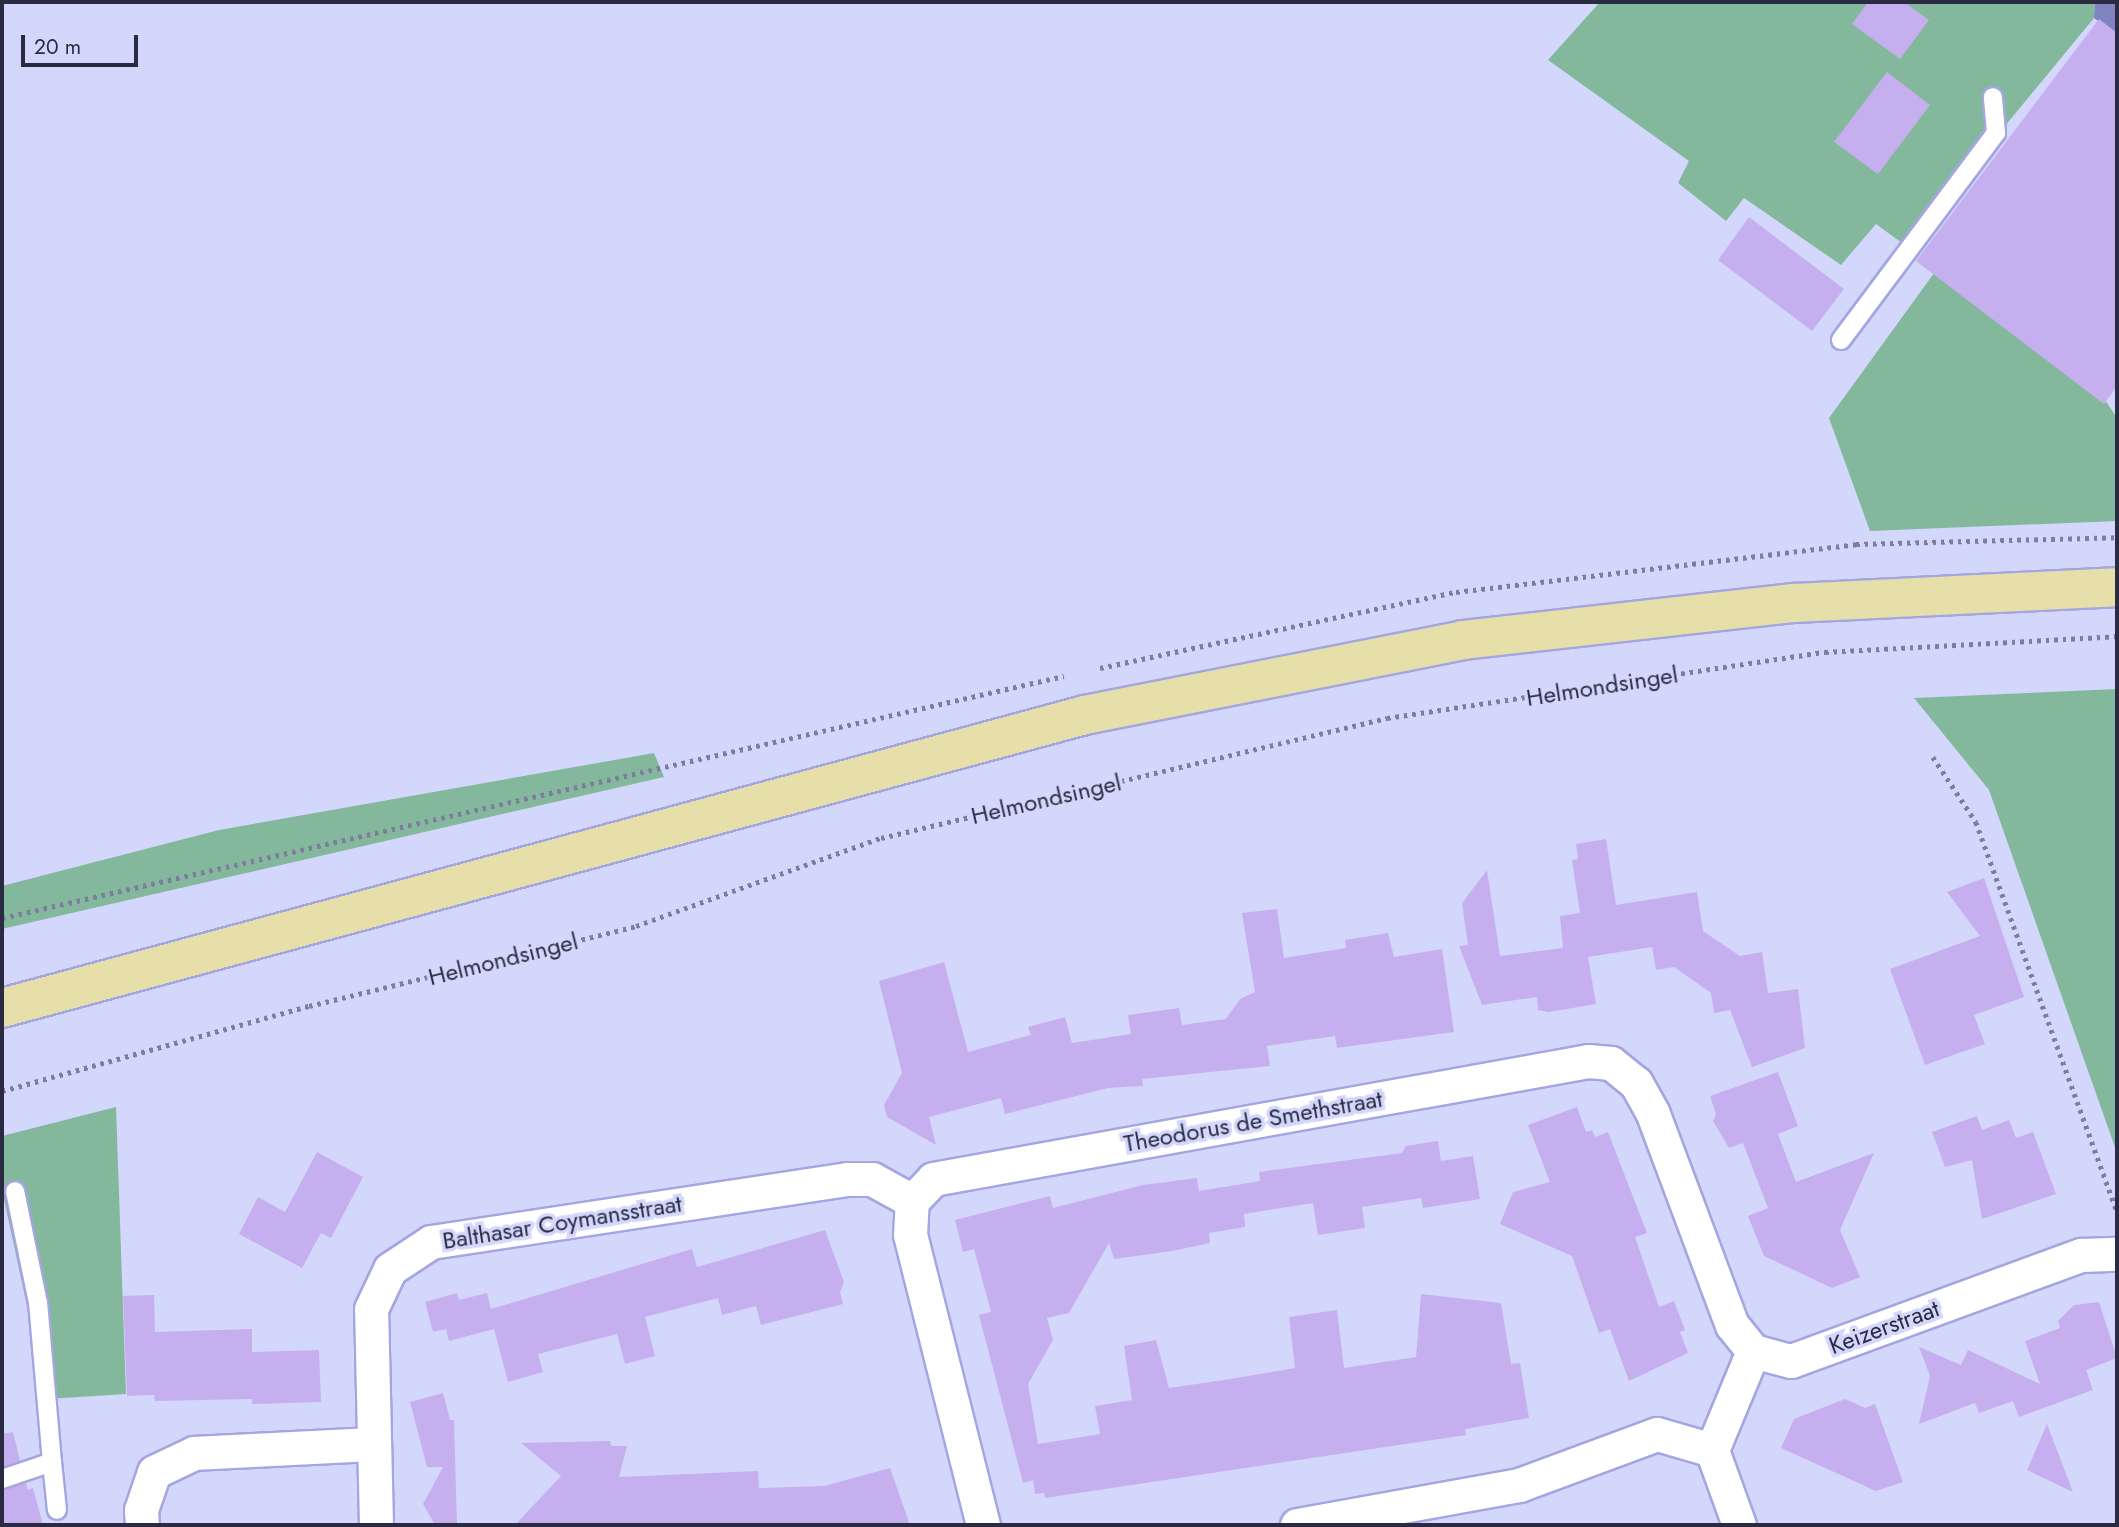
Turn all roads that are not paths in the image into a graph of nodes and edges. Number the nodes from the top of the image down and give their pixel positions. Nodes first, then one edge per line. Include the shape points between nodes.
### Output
1 (1993, 97) dead end
2 (1841, 340) dead end
3 (2117, 587) edge
4 (2, 1008) edge
5 (16, 1192) dead end
6 (912, 1200) junction
7 (2117, 1254) edge
8 (1753, 1351) junction
9 (371, 1444) junction
10 (1712, 1450) junction
11 (52, 1462) junction
12 (2, 1479) edge
13 (57, 1510) dead end
14 (142, 1525) edge
15 (376, 1525) edge
16 (983, 1525) edge
17 (1297, 1525) edge
18 (1739, 1525) edge

1 - 2 lane via 1996,133
3 - 4 main road via 1793,603 1463,640 1099,712
5 - 11 lane via 38,1303
6 - 8 street, Theodorus de Smethstraat via 933,1179 967,1172 1588,1061 1611,1063 1636,1083 1654,1114 1732,1325
6 - 9 street, Balthasar Coymansstraat via 873,1179 847,1179 431,1242 390,1269 371,1309
6 - 16 street via 910,1235
7 - 8 street, Keizerstraat via 2081,1255 1791,1361
8 - 10 street
9 - 14 street via 194,1452 154,1472 141,1510
9 - 15 street, Balthasar Coymansstraat
10 - 17 street via 1657,1434 1519,1485
10 - 18 street
11 - 12 lane
11 - 13 lane

